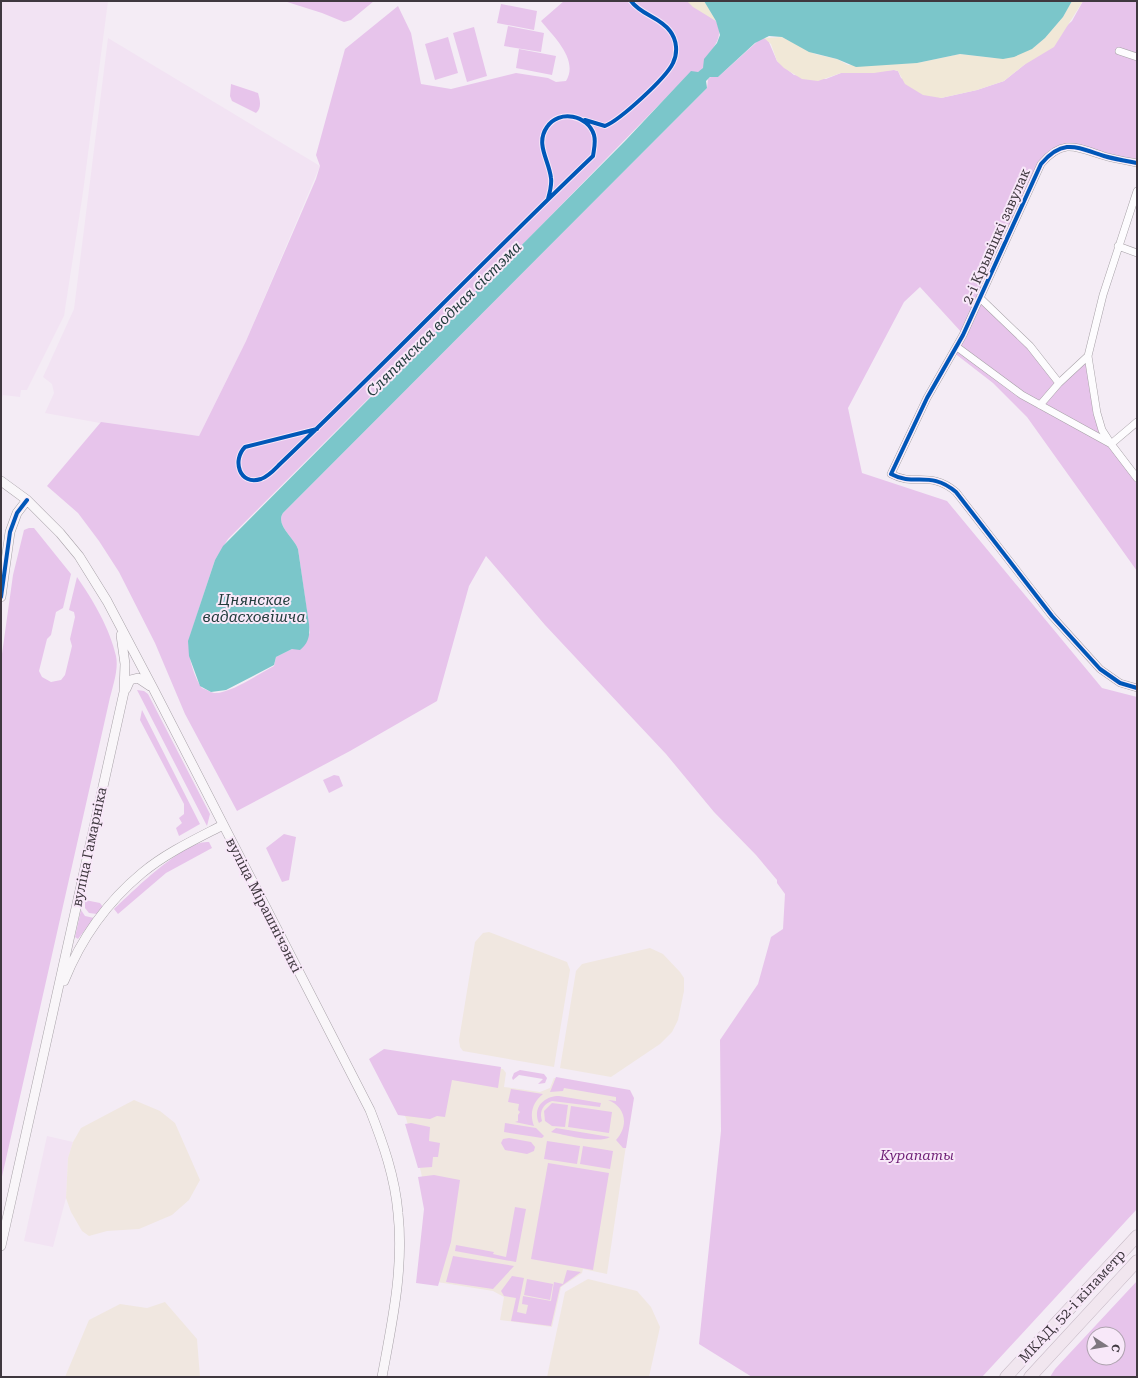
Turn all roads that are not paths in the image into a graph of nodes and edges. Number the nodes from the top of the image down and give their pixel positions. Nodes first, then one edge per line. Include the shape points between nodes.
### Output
1 (1119, 51) dead end
2 (1137, 57) edge
3 (1137, 163) edge
4 (1137, 191) edge
5 (1118, 246) junction
6 (1137, 252) edge
7 (980, 298) junction
8 (957, 347) junction
9 (1088, 356) junction
10 (1059, 383) junction
11 (1040, 405) junction
12 (1137, 422) edge
13 (1111, 444) junction
14 (1137, 478) edge
15 (1, 482) edge
16 (26, 500) junction
17 (1, 597) edge
18 (118, 622) junction
19 (1137, 688) edge
20 (154, 690) junction
21 (124, 692) junction
22 (223, 825) junction
23 (55, 1003) junction
24 (1137, 1236) edge
25 (1, 1246) edge
26 (1137, 1262) edge
27 (382, 1377) edge
28 (1006, 1377) edge
29 (1030, 1377) edge

1 - 2 street
3 - 7 street, 2-і Крывіцкі завулак via 1074,146 1060,148 1048,154 1041,164
4 - 5 street
5 - 6 street
5 - 9 street via 1094,326
7 - 8 street, 2-і Крывіцкі завулак
7 - 10 street, 2-і Крывіцкі завулак via 1030,346
8 - 11 street
8 - 19 street, 2-і Крывіцкі завулак via 924,405 891,474 908,479 937,481 950,488 1052,616 1100,669 1116,681
9 - 10 street
9 - 13 street via 1097,413 1102,430
10 - 11 street
11 - 13 street
12 - 13 street
13 - 14 street
15 - 16 main road, вуліца Мірашнічэнкі
16 - 17 main road via 17,513 10,532
16 - 18 main road, вуліца Мірашнічэнкі via 60,533 79,556
18 - 20 main road, вуліца Мірашнічэнкі
18 - 21 main road, вуліца Гамарніка via 125,664
20 - 21 main road, вуліца Гамарніка via 138,678 130,680
20 - 22 main road, вуліца Мірашнічэнкі
21 - 23 main road, вуліца Гамарніка
22 - 23 main road, вуліца Гамарніка via 166,856 142,872 126,888 87,934
22 - 27 main road, вуліца Мірашнічэнкі via 363,1096 388,1160 398,1212 400,1256
23 - 25 main road, вуліца Гамарніка
24 - 28 highway, МКАД, 52-і кіламетр
26 - 29 highway, МКАД, 52-і кіламетр

